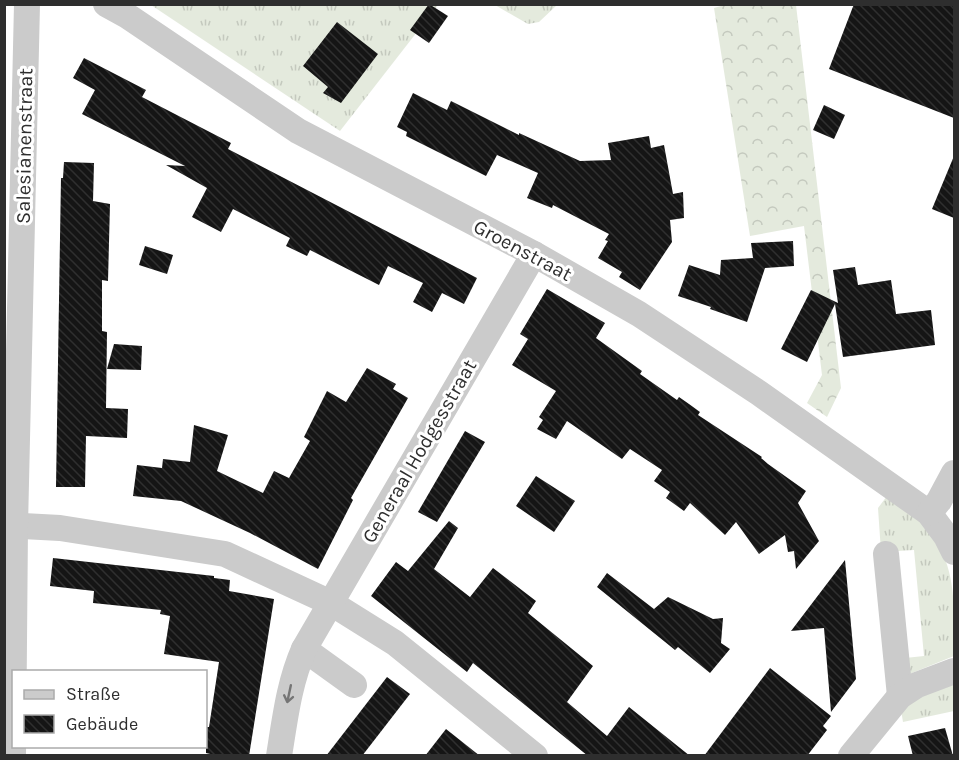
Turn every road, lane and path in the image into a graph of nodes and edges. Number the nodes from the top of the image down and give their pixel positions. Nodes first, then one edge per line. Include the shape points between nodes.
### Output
1 (27, 4) edge
2 (106, 4) edge
3 (534, 254) junction
4 (954, 473) edge
5 (929, 513) junction
6 (10, 526) edge
7 (954, 552) edge
8 (886, 554) dead end
9 (331, 603) junction
10 (304, 649) junction
11 (954, 671) edge
12 (354, 685) dead end
13 (900, 696) junction
14 (12, 756) edge
15 (279, 756) edge
16 (535, 756) edge
17 (851, 756) edge

1 - 6 street, Salesianenstraat
2 - 3 street, Groenstraat via 298,131
3 - 5 street, Groenstraat via 639,314
3 - 9 street, Generaal Hodgesstraat
4 - 5 street
5 - 7 street, Groenstraat
6 - 9 street via 60,528 225,554
6 - 14 street, Salesianenstraat
8 - 13 street
9 - 10 street, Generaal Hodgesstraat
9 - 16 street via 395,643
10 - 12 street
10 -> 15 street, Generaal Hodgesstraat via 294,671
11 - 13 street
13 - 17 street

